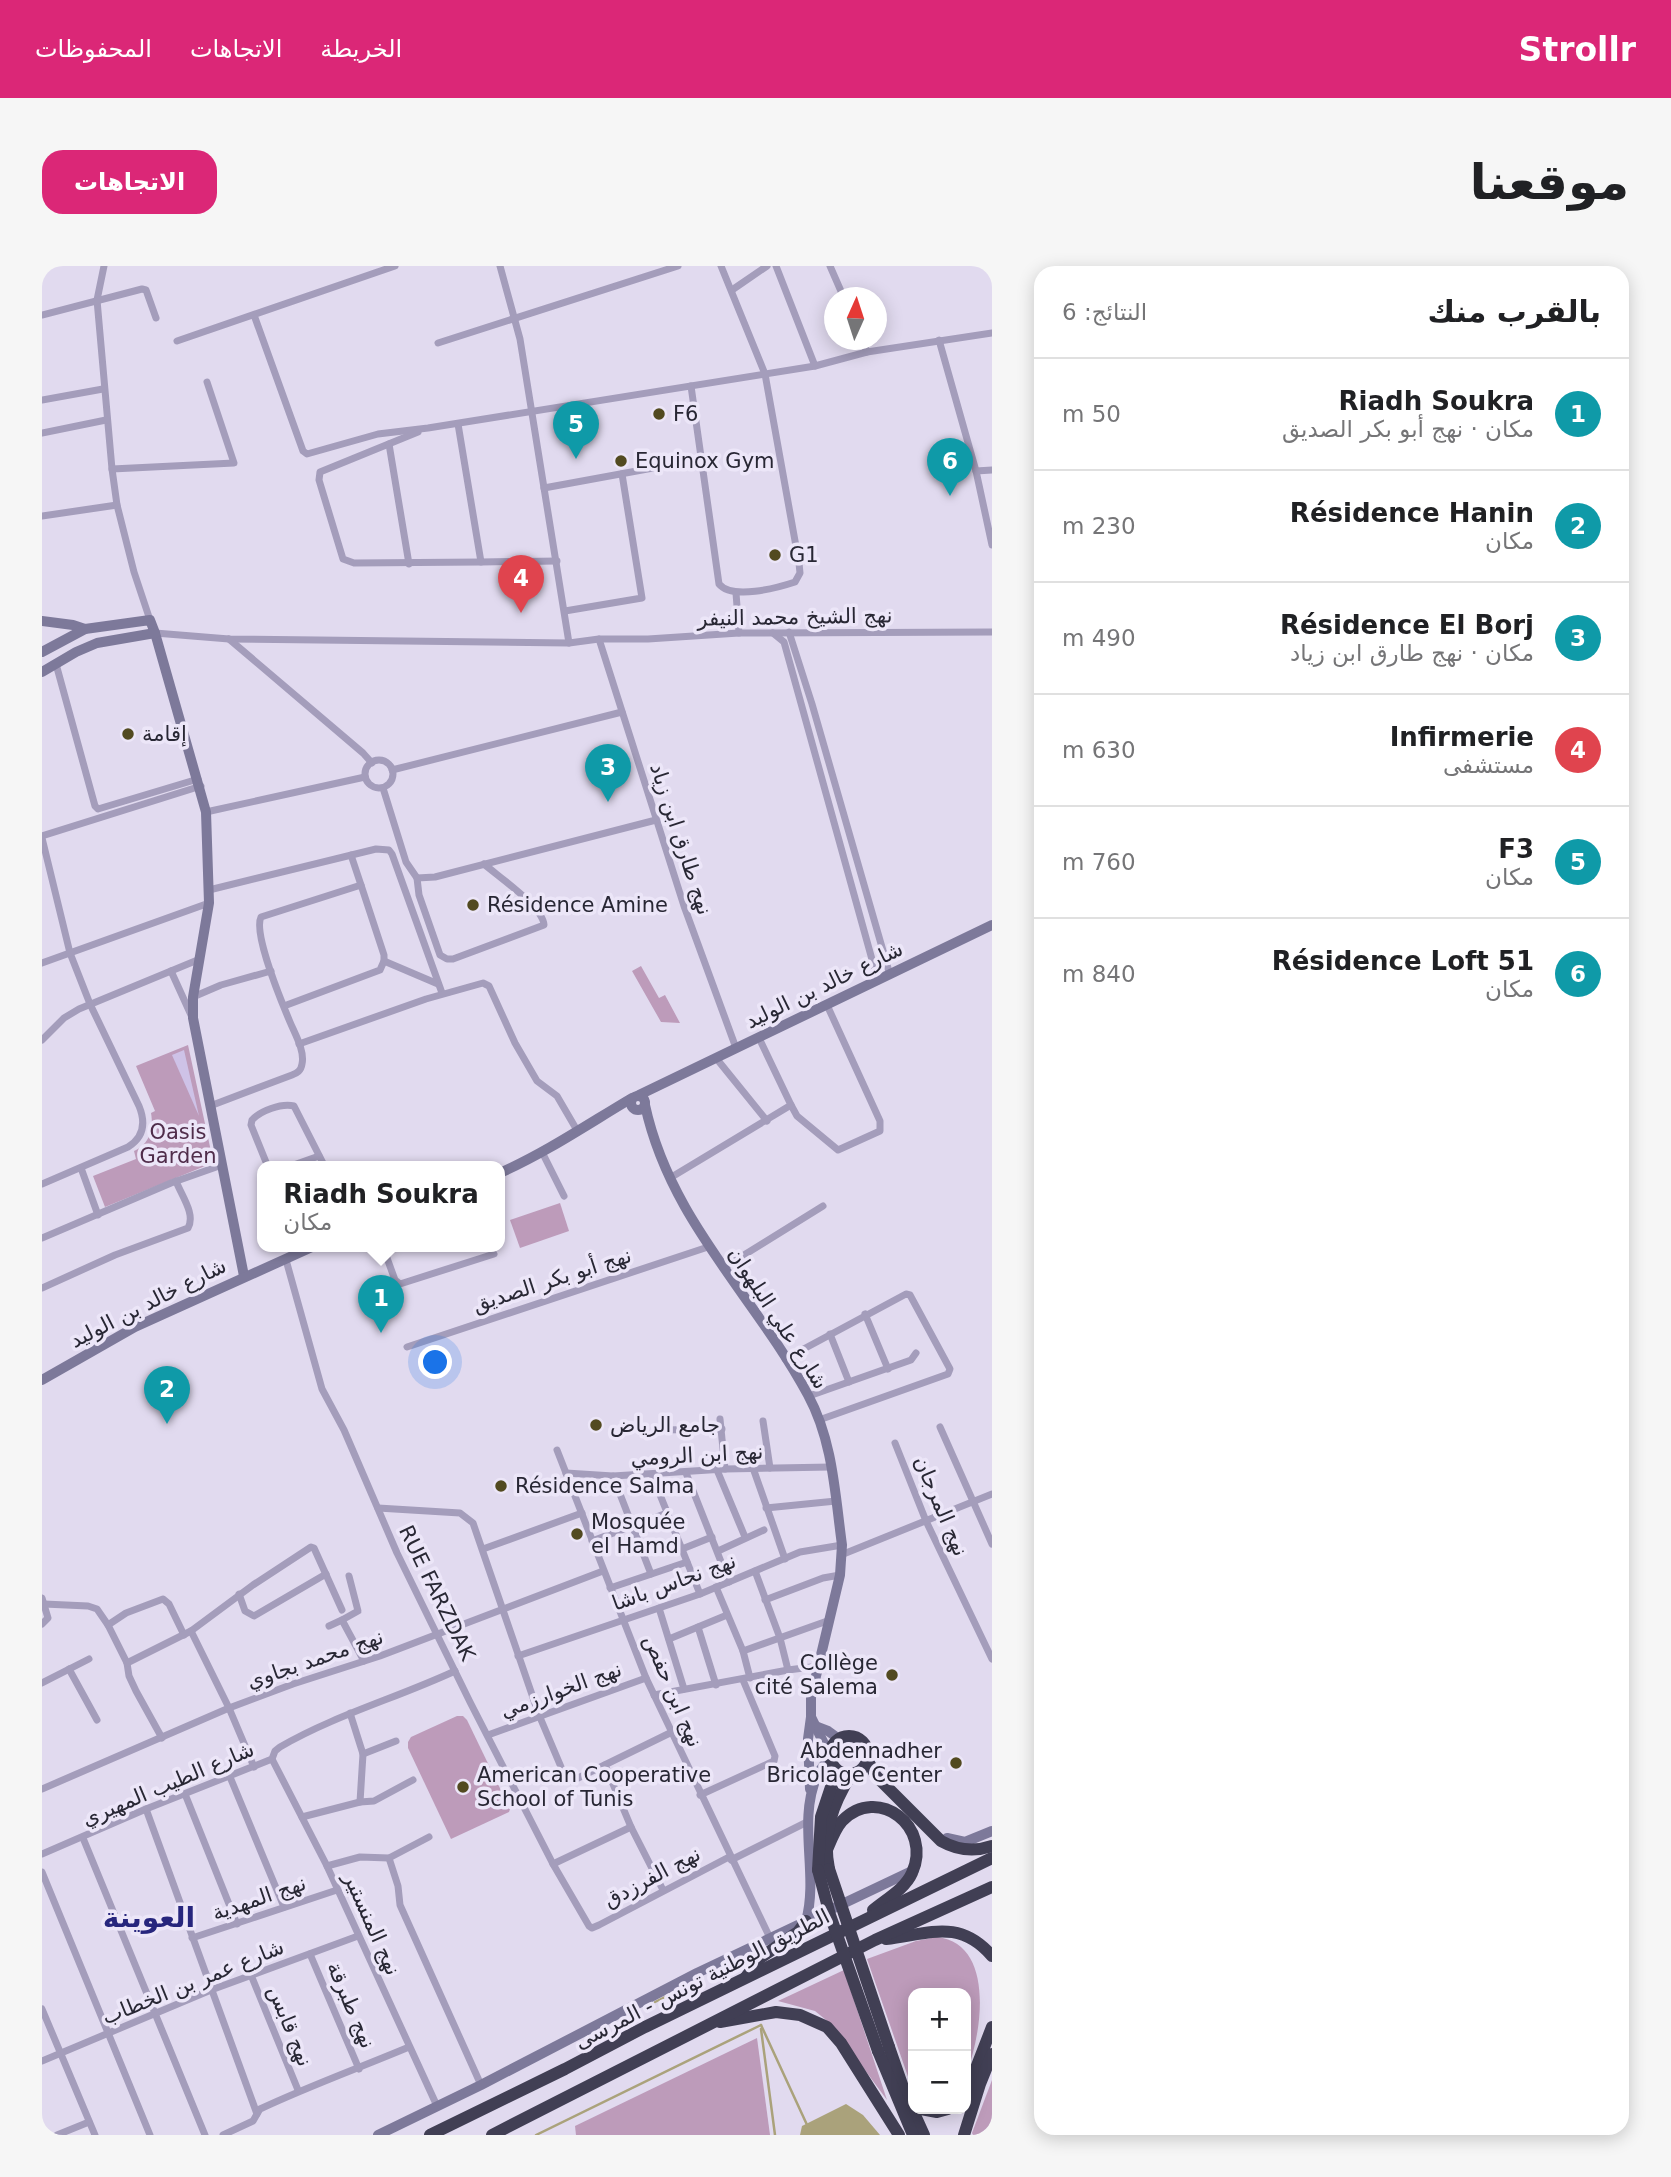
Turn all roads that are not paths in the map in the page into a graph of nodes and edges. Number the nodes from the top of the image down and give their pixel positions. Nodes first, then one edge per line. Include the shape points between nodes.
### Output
1 (103, 266) edge
2 (396, 266) edge
3 (500, 266) edge
4 (678, 266) edge
5 (721, 266) edge
6 (767, 266) edge
7 (776, 266) edge
8 (830, 266) edge
9 (839, 287) edge
10 (732, 290) junction
11 (97, 300) junction
12 (42, 315) edge
13 (254, 315) junction
14 (156, 318) dead end
15 (516, 318) junction
16 (992, 334) edge
17 (939, 340) junction
18 (177, 341) dead end
19 (438, 343) dead end
20 (867, 352) joint
21 (815, 366) junction
22 (765, 374) junction
23 (207, 382) dead end
24 (691, 386) junction
25 (103, 389) junction
26 (42, 400) edge
27 (531, 412) junction
28 (106, 420) junction
29 (458, 424) junction
30 (428, 428) junction
31 (42, 433) edge
32 (388, 444) junction
33 (702, 459) junction
34 (112, 470) junction
35 (992, 470) edge
36 (976, 471) junction
37 (622, 474) junction
38 (544, 488) junction
39 (117, 505) junction
40 (42, 516) edge
41 (992, 545) edge
42 (557, 561) junction
43 (481, 562) junction
44 (409, 564) junction
45 (736, 593) junction
46 (565, 611) junction
47 (150, 620) junction
48 (42, 621) edge
49 (85, 629) junction
50 (772, 632) junction
51 (789, 632) junction
52 (992, 632) edge
53 (155, 633) junction
54 (739, 633) junction
55 (229, 639) junction
56 (599, 639) junction
57 (569, 643) junction
58 (42, 652) edge
59 (56, 664) junction
60 (42, 672) edge
61 (622, 712) junction
62 (372, 763) junction
63 (392, 770) junction
64 (366, 777) junction
65 (200, 783) junction
66 (383, 788) junction
67 (206, 812) junction
68 (656, 820) junction
69 (42, 837) edge
70 (351, 855) junction
71 (484, 864) junction
72 (417, 878) junction
73 (361, 885) junction
74 (209, 890) junction
75 (209, 903) junction
76 (992, 925) edge
77 (70, 953) junction
78 (200, 959) junction
79 (384, 961) junction
80 (42, 963) edge
81 (171, 971) junction
82 (271, 971) junction
83 (890, 975) junction
84 (878, 981) junction
85 (438, 984) junction
86 (442, 993) junction
87 (193, 997) junction
88 (90, 1004) junction
89 (827, 1005) junction
90 (284, 1006) junction
91 (193, 1018) junction
92 (759, 1038) junction
93 (42, 1041) edge
94 (299, 1044) junction
95 (736, 1048) junction
96 (716, 1058) junction
97 (638, 1104) junction
98 (791, 1105) junction
99 (210, 1106) junction
100 (767, 1121) junction
101 (578, 1132) junction
102 (542, 1153) junction
103 (319, 1156) junction
104 (266, 1161) edge
105 (305, 1161) edge
106 (322, 1161) edge
107 (222, 1166) junction
108 (81, 1168) junction
109 (505, 1170) edge
110 (670, 1178) junction
111 (176, 1181) junction
112 (42, 1184) edge
113 (564, 1196) dead end
114 (823, 1206) dead end
115 (99, 1215) junction
116 (42, 1238) edge
117 (708, 1247) junction
118 (302, 1252) edge
119 (385, 1252) edge
120 (494, 1254) dead end
121 (286, 1260) junction
122 (723, 1268) junction
123 (244, 1276) junction
124 (42, 1288) edge
125 (865, 1314) junction
126 (830, 1334) junction
127 (407, 1347) dead end
128 (916, 1353) dead end
129 (785, 1359) junction
130 (888, 1369) junction
131 (42, 1380) edge
132 (849, 1382) junction
133 (809, 1396) junction
134 (720, 1419) dead end
135 (819, 1420) junction
136 (763, 1421) dead end
137 (940, 1427) dead end
138 (722, 1429) junction
139 (662, 1430) dead end
140 (895, 1443) dead end
141 (557, 1450) dead end
142 (831, 1467) junction
143 (753, 1468) junction
144 (770, 1468) junction
145 (721, 1469) junction
146 (566, 1473) junction
147 (686, 1473) junction
148 (652, 1475) junction
149 (613, 1476) junction
150 (992, 1494) edge
151 (836, 1501) junction
152 (973, 1502) junction
153 (378, 1508) junction
154 (766, 1508) junction
155 (582, 1513) junction
156 (667, 1513) junction
157 (926, 1521) junction
158 (633, 1527) junction
159 (764, 1530) dead end
160 (712, 1537) junction
161 (745, 1537) junction
162 (592, 1541) junction
163 (992, 1544) edge
164 (483, 1549) junction
165 (682, 1549) junction
166 (842, 1550) junction
167 (718, 1551) junction
168 (785, 1559) junction
169 (687, 1562) junction
170 (603, 1570) junction
171 (755, 1571) junction
172 (326, 1574) junction
173 (651, 1574) junction
174 (839, 1575) junction
175 (349, 1576) dead end
176 (729, 1582) junction
177 (716, 1587) junction
178 (610, 1588) junction
179 (239, 1594) junction
180 (700, 1594) junction
181 (765, 1600) junction
182 (43, 1601) edge
183 (503, 1608) junction
184 (659, 1608) junction
185 (342, 1610) dead end
186 (727, 1615) junction
187 (624, 1619) junction
188 (342, 1620) junction
189 (830, 1620) junction
190 (42, 1624) edge
191 (108, 1625) junction
192 (329, 1626) dead end
193 (698, 1627) junction
194 (187, 1633) junction
195 (437, 1634) junction
196 (780, 1638) junction
197 (669, 1639) junction
198 (743, 1651) junction
199 (518, 1656) junction
200 (89, 1658) dead end
201 (992, 1659) edge
202 (364, 1661) junction
203 (127, 1663) junction
204 (819, 1667) junction
205 (69, 1669) junction
206 (788, 1670) junction
207 (455, 1671) junction
208 (646, 1678) junction
209 (746, 1679) junction
210 (42, 1683) edge
211 (716, 1685) junction
212 (684, 1689) junction
213 (654, 1695) junction
214 (229, 1708) junction
215 (350, 1713) junction
216 (539, 1715) junction
217 (97, 1720) dead end
218 (813, 1721) junction
219 (670, 1733) junction
220 (488, 1735) junction
221 (162, 1738) junction
222 (839, 1739) junction
223 (396, 1741) dead end
224 (363, 1754) junction
225 (272, 1759) junction
226 (830, 1759) junction
227 (868, 1761) junction
228 (605, 1765) junction
229 (254, 1767) junction
230 (851, 1775) junction
231 (230, 1777) junction
232 (413, 1780) dead end
233 (42, 1789) edge
234 (185, 1794) junction
235 (700, 1795) junction
236 (810, 1795) junction
237 (360, 1802) junction
238 (146, 1810) junction
239 (302, 1817) junction
240 (809, 1821) junction
241 (631, 1827) junction
242 (929, 1829) junction
243 (992, 1831) edge
244 (429, 1837) dead end
245 (83, 1838) junction
246 (992, 1846) edge
247 (827, 1850) junction
248 (42, 1854) edge
249 (389, 1858) junction
250 (730, 1858) junction
251 (992, 1858) edge
252 (553, 1864) junction
253 (327, 1866) junction
254 (823, 1870) junction
255 (914, 1870) junction
256 (42, 1871) edge
257 (992, 1887) edge
258 (337, 1889) junction
259 (663, 1890) junction
260 (284, 1908) junction
261 (806, 1921) junction
262 (858, 1922) junction
263 (237, 1924) junction
264 (591, 1928) joint
265 (358, 1936) junction
266 (192, 1938) junction
267 (770, 1938) junction
268 (875, 1940) junction
269 (310, 1954) junction
270 (992, 1956) edge
271 (251, 1975) junction
272 (744, 1980) junction
273 (211, 1990) junction
274 (42, 2010) edge
275 (154, 2014) junction
276 (706, 2024) junction
277 (992, 2027) edge
278 (107, 2035) junction
279 (409, 2047) junction
280 (883, 2049) junction
281 (60, 2054) junction
282 (992, 2054) edge
283 (42, 2061) edge
284 (359, 2068) junction
285 (971, 2081) edge
286 (481, 2085) junction
287 (298, 2090) junction
288 (908, 2095) edge
289 (437, 2106) junction
290 (916, 2114) edge
291 (255, 2118) junction
292 (89, 2122) junction
293 (57, 2135) edge
294 (95, 2135) edge
295 (150, 2135) edge
296 (205, 2135) edge
297 (223, 2135) edge
298 (378, 2135) edge
299 (430, 2135) edge
300 (492, 2135) edge
301 (899, 2135) edge
302 (913, 2135) edge
303 (924, 2135) edge
304 (964, 2135) edge

1 - 11 street
2 - 13 street
3 - 15 street
4 - 15 street
5 - 10 street
6 - 10 street
7 - 21 street
8 - 9 street
10 - 22 street
11 - 12 street
11 - 14 street via 146,290
11 - 25 street
13 - 18 street
13 - 30 street via 307,454 378,434
15 - 19 street
15 - 27 street
16 - 17 street
17 - 20 street
17 - 36 street
20 - 21 street
21 - 22 street
22 - 24 street
22 - 45 street via 800,573 790,584
23 - 34 street via 233,463
24 - 27 street
24 - 33 street
25 - 26 street
25 - 28 street
27 - 29 street
27 - 38 street
28 - 31 street
28 - 34 street
29 - 30 street
29 - 43 street
30 - 32 street
32 - 44 street
32 - 44 street via 327,468 320,472 319,480 343,559
33 - 37 street
33 - 45 street via 719,584
34 - 39 street
35 - 36 street
36 - 41 street
37 - 38 street
37 - 46 street via 642,598
38 - 42 street
39 - 40 street
39 - 47 street
42 - 43 street
42 - 46 street
43 - 44 street
45 - 54 street
46 - 57 street
47 - 49 street
47 - 53 street
48 - 49 street
49 - 58 street
50 - 51 street, نهج الشيخ محمد النيفر
50 - 54 street, نهج الشيخ محمد النيفر
50 - 84 street via 783,642
51 - 52 street, نهج الشيخ محمد النيفر
51 - 83 street
53 - 55 street, نهج الشيخ محمد النيفر
53 - 59 street via 97,643
53 - 65 street
54 - 56 street, نهج الشيخ محمد النيفر
55 - 57 street, نهج الشيخ محمد النيفر
55 - 62 street
56 - 57 street, نهج الشيخ محمد النيفر
56 - 61 street, نهج طارق ابن زياد
59 - 60 street
59 - 65 street via 98,809
61 - 63 street
61 - 68 street, نهج طارق ابن زياد
62 - 63 street via 383,761
62 - 64 street
63 - 66 street via 392,779
64 - 66 street via 370,785
64 - 67 street
65 - 67 street
65 - 69 street
66 - 72 street via 406,862
67 - 74 street
68 - 71 street
68 - 95 street, نهج طارق ابن زياد
69 - 77 street
70 - 73 street
70 - 74 street
70 - 85 street via 382,849 393,854
71 - 72 street
71 - 72 street via 537,910 544,925 453,959 440,955
73 - 79 street
73 - 82 street via 261,917 259,928
74 - 75 street
75 - 77 street
75 - 78 street
76 - 83 street, شارع خالد بن الوليد
77 - 80 street
77 - 88 street
78 - 81 street
78 - 87 street
79 - 85 street
79 - 90 street via 380,970
81 - 88 street
81 - 91 street
82 - 87 street
82 - 90 street
83 - 84 street, شارع خالد بن الوليد
84 - 89 street, شارع خالد بن الوليد
85 - 86 street
86 - 94 street
86 - 101 street via 483,983 489,986 537,1081 557,1096
87 - 91 street
88 - 93 street via 65,1018
88 - 108 street via 139,1106 143,1125 137,1141
89 - 92 street, شارع خالد بن الوليد
89 - 98 street via 880,1121 880,1131 838,1150 797,1116
90 - 94 street
91 - 99 street
92 - 95 street, شارع خالد بن الوليد
92 - 98 street
94 - 99 street via 303,1059 299,1072
95 - 96 street, شارع خالد بن الوليد
96 - 97 street, شارع خالد بن الوليد
96 - 100 street
97 - 101 street, شارع خالد بن الوليد
97 - 110 street, شارع علي البلهوان
98 - 100 street
99 - 107 street
100 - 110 street
101 - 102 street, شارع خالد بن الوليد
102 - 109 street, شارع خالد بن الوليد
102 - 113 street
103 - 104 street via 294,1106 285,1104 252,1120
103 - 105 street
103 - 106 street
107 - 111 street
107 - 123 street
108 - 112 street
108 - 115 street
110 - 117 street, شارع علي البلهوان
111 - 115 street
111 - 124 street via 191,1216 188,1228
114 - 122 street
115 - 116 street
117 - 122 street, شارع علي البلهوان
117 - 127 street, نهج أبو بكر الصديق
118 - 121 street, شارع خالد بن الوليد
119 - 120 street via 400,1284
121 - 123 street, شارع خالد بن الوليد
121 - 153 street, RUE FARZDAK via 322,1388
122 - 129 street, شارع علي البلهوان
123 - 131 street, شارع خالد بن الوليد via 135,1327
125 - 126 street
125 - 130 street
125 - 135 street via 910,1295 951,1372
126 - 129 street
126 - 132 street
128 - 130 street via 911,1360
129 - 133 street, شارع علي البلهوان
130 - 132 street
132 - 133 street
133 - 135 street, شارع علي البلهوان
134 - 138 street
135 - 142 street, شارع علي البلهوان
136 - 144 street
137 - 152 street
138 - 139 street
138 - 145 street
140 - 157 street, نهج المرجان
141 - 146 street, نهج ابن حفص
142 - 144 street, نهج ابن الرومي
142 - 151 street, شارع علي البلهوان
143 - 144 street, نهج ابن الرومي
143 - 145 street, نهج ابن الرومي
143 - 154 street
145 - 147 street, نهج ابن الرومي
145 - 161 street
146 - 149 street, نهج ابن الرومي
146 - 155 street, نهج ابن حفص
147 - 148 street, نهج ابن الرومي
147 - 160 street
148 - 149 street, نهج ابن الرومي
148 - 156 street
149 - 158 street
150 - 152 street, نهج نحاس باشا
151 - 154 street
151 - 166 street, شارع علي البلهوان
152 - 157 street, نهج نحاس باشا
152 - 163 street
153 - 164 street via 460,1513 473,1523
153 - 195 street, RUE FARZDAK
154 - 168 street
155 - 162 street, نهج ابن حفص
155 - 164 street
156 - 158 street
156 - 165 street
157 - 166 street, نهج نحاس باشا
157 - 201 street, نهج المرجان
158 - 162 street
158 - 173 street
159 - 161 street
160 - 165 street
160 - 167 street
161 - 167 street
162 - 170 street, نهج ابن حفص
164 - 183 street
165 - 169 street
166 - 168 street, نهج نحاس باشا via 800,1552
166 - 174 street, شارع علي البلهوان
167 - 176 street
168 - 171 street, نهج نحاس باشا
169 - 173 street
169 - 180 street
170 - 178 street, نهج ابن حفص
170 - 183 street, نهج محمد بجاوي
171 - 176 street, نهج نحاس باشا
171 - 181 street
172 - 179 street via 254,1616 245,1611
172 - 179 street via 312,1548
172 - 185 street
173 - 178 street
174 - 181 street
174 - 189 street, شارع علي البلهوان
175 - 188 street via 358,1611
176 - 177 street, نهج نحاس باشا
177 - 180 street, نهج نحاس باشا
177 - 186 street
178 - 187 street, نهج ابن حفص
179 - 194 street
180 - 184 street, نهج نحاس باشا
181 - 196 street
182 - 190 street via 48,1618
182 - 191 street via 93,1607
183 - 195 street, نهج محمد بجاوي
183 - 199 street
184 - 187 street, نهج نحاس باشا
184 - 197 street
186 - 193 street
186 - 198 street
187 - 199 street, نهج نحاس باشا
187 - 208 street, نهج ابن حفص
188 - 192 street
188 - 202 street
189 - 196 street
189 - 204 street, شارع علي البلهوان
191 - 194 street via 163,1599
191 - 203 street
193 - 197 street
193 - 211 street
194 - 203 street
194 - 214 street
195 - 202 street, نهج محمد بجاوي
195 - 207 street, RUE FARZDAK
196 - 198 street
196 - 206 street
197 - 212 street
198 - 209 street
199 - 216 street
200 - 205 street
202 - 214 street, نهج محمد بجاوي
203 - 221 street via 129,1676
204 - 206 street
204 - 218 street, شارع علي البلهوان via 812,1687
205 - 210 street
205 - 217 street
206 - 209 street
207 - 215 street, شارع الطيب المهيري
207 - 220 street, RUE FARZDAK
208 - 213 street, نهج ابن حفص
208 - 216 street, نهج الخوارزمي
209 - 211 street
209 - 235 street via 775,1761
211 - 212 street
212 - 213 street
213 - 219 street, نهج ابن حفص
214 - 221 street, نهج محمد بجاوي
214 - 229 street
215 - 224 street
215 - 225 street, شارع الطيب المهيري via 279,1747
216 - 220 street, نهج الخوارزمي
216 - 228 street via 567,1781
218 - 222 street
218 - 226 street
218 - 236 street, الطريق الوطنية تونس - المرسى via 808,1739
219 - 228 street
219 - 235 street, نهج ابن حفص
220 - 252 street, RUE FARZDAK
221 - 233 street, نهج محمد بجاوي
222 - 226 highway
222 - 227 highway via 861,1740
223 - 224 street
224 - 237 street
225 - 229 street, شارع الطيب المهيري
225 - 239 street, نهج المنستير
226 - 230 highway via 837,1771
226 - 236 street, الطريق الوطنية تونس - المرسى via 817,1775
226 - 254 highway via 831,1787 821,1817 817,1853
227 - 230 highway
227 - 242 highway via 876,1776
228 - 241 street
229 - 231 street, شارع الطيب المهيري
230 - 247 highway via 831,1816
231 - 234 street, شارع الطيب المهيري
231 - 260 street
232 - 237 street via 374,1801
234 - 238 street, شارع الطيب المهيري
234 - 263 street
235 - 250 street, نهج ابن حفص
236 - 240 street, الطريق الوطنية تونس - المرسى
237 - 239 street
238 - 245 street, شارع الطيب المهيري
238 - 266 street
239 - 253 street, نهج المنستير
240 - 250 street, نهج الفرزدق
240 - 261 street, الطريق الوطنية تونس - المرسى via 811,1893
241 - 252 street
241 - 259 street
242 - 243 street via 965,1842
242 - 246 highway via 949,1846 969,1850
244 - 249 street
245 - 248 street, شارع الطيب المهيري
245 - 275 street
247 - 254 highway
247 - 255 highway via 837,1827 854,1812 888,1810 912,1830 917,1847
249 - 253 street via 360,1857
249 - 286 street via 400,1905
250 - 259 street, نهج الفرزدق
250 - 267 street, نهج ابن حفص
251 - 262 highway, الطريق الوطنية تونس - المرسى
252 - 264 street, RUE FARZDAK
253 - 258 street, نهج المنستير
254 - 280 highway, bridge via 830,1915
255 - 261 street, الطريق الوطنية تونس - المرسى
255 - 262 highway via 905,1884
256 - 278 street
257 - 268 highway, الطريق الوطنية تونس - المرسى
258 - 260 street, نهج المهدية
258 - 265 street, نهج المنستير
259 - 264 street, نهج الفرزدق
260 - 263 street, نهج المهدية
261 - 267 street
261 - 272 highway via 798,1932 760,1958
262 - 272 highway, الطريق الوطنية تونس - المرسى
263 - 266 street, نهج المهدية
265 - 269 street, شارع عمر بن الخطاب
265 - 279 street, نهج المنستير
266 - 273 street
267 - 286 street
268 - 270 highway via 958,1932
268 - 276 highway, الطريق الوطنية تونس - المرسى
269 - 271 street, شارع عمر بن الخطاب
269 - 284 street, نهج طبرقة
271 - 273 street, شارع عمر بن الخطاب
271 - 287 street, نهج قابس
272 - 299 highway, الطريق الوطنية تونس - المرسى
273 - 275 street, شارع عمر بن الخطاب
273 - 291 street
274 - 281 street
275 - 278 street, شارع عمر بن الخطاب
275 - 296 street
276 - 300 highway, الطريق الوطنية تونس - المرسى
276 - 301 highway via 776,2012 817,2020 841,2043
277 - 285 highway
278 - 281 street, شارع عمر بن الخطاب
278 - 295 street
279 - 284 street
279 - 289 street, نهج المنستير
280 - 288 highway
280 - 302 highway
281 - 283 street, شارع عمر بن الخطاب
281 - 292 street
282 - 304 highway
284 - 287 street
286 - 289 street
287 - 291 street via 260,2109
289 - 298 street
290 - 303 highway
291 - 297 street
292 - 293 street
292 - 294 street

